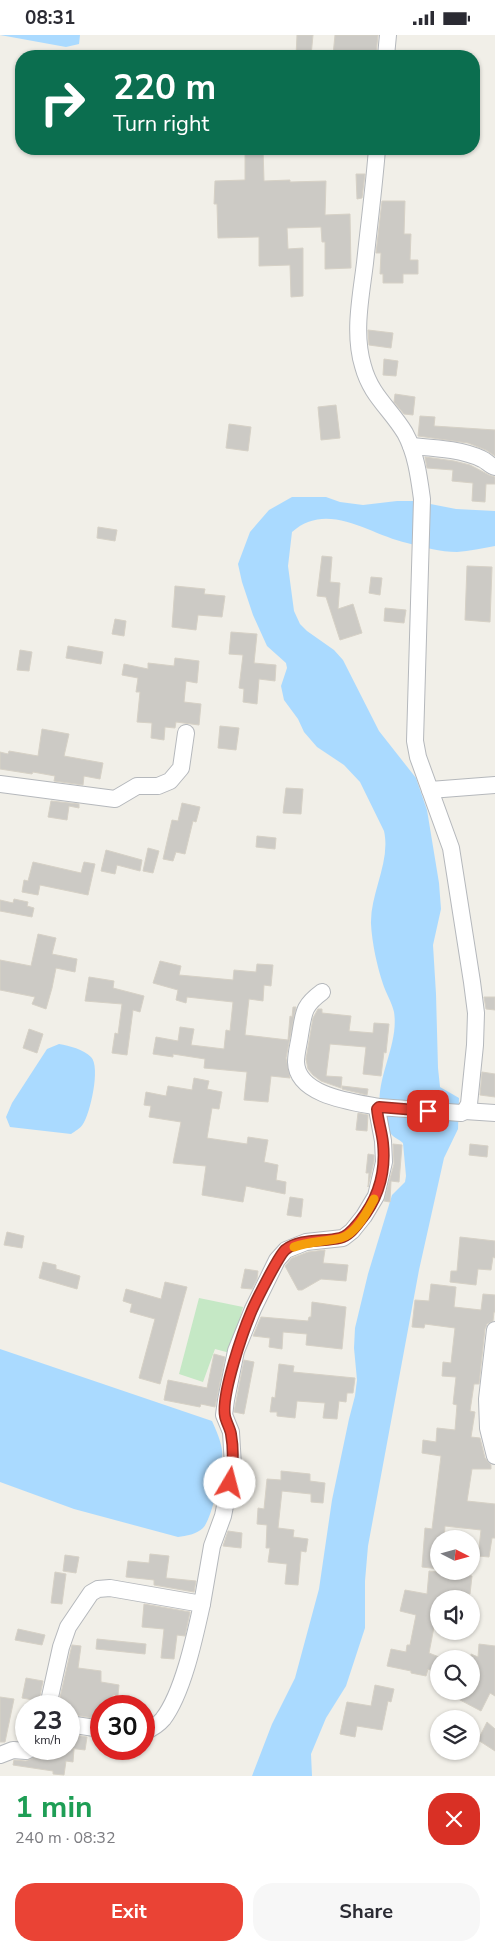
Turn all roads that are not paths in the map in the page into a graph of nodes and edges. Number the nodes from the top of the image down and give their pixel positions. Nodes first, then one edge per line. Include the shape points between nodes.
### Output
1 (388, 35) edge
2 (387, 50) edge
3 (376, 155) edge
4 (411, 446) junction
5 (495, 467) edge
6 (186, 733) dead end
7 (0, 783) edge
8 (495, 785) edge
9 (430, 790) junction
10 (322, 992) dead end
11 (379, 1107) junction
12 (463, 1112) junction
13 (495, 1113) edge
14 (495, 1330) edge
15 (495, 1457) edge
16 (202, 1605) junction
17 (51, 1695) edge
18 (155, 1726) edge
19 (15, 1749) edge
20 (0, 1755) edge

1 - 2 street
3 - 4 street via 360,301 359,345 371,387
4 - 5 street via 466,454
4 - 9 street via 422,499 415,741
6 - 7 street via 181,768 170,781 158,786 137,786 115,799
8 - 9 street
9 - 12 street via 451,848 476,1013 469,1103
10 - 11 street via 306,1006 303,1016 296,1062 302,1079 318,1092
11 - 12 street
11 - 16 street via 384,1162 376,1196 364,1216 343,1238 306,1242 286,1250 277,1260 252,1309 236,1351 224,1415 231,1432 233,1466 223,1516 212,1546
12 - 13 street
14 - 15 street via 487,1399 488,1428
16 - 17 street via 110,1588 91,1593 68,1627
16 - 18 street via 174,1701
19 - 20 street

